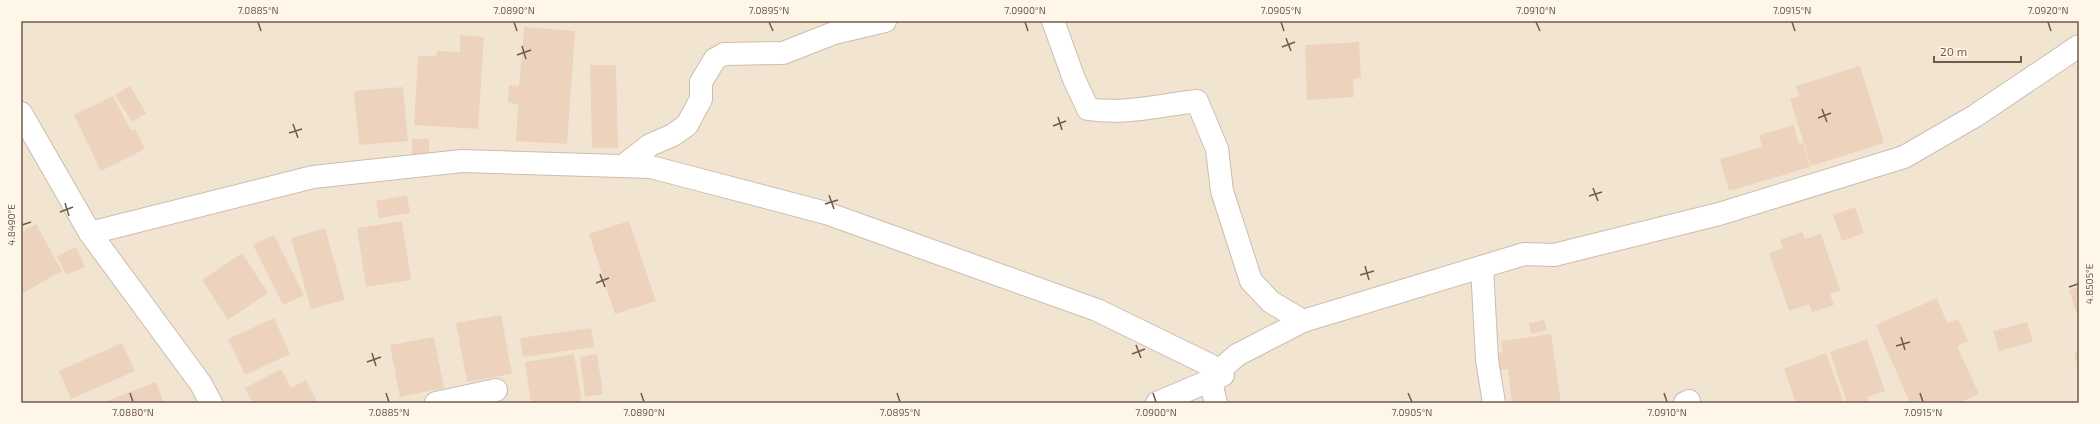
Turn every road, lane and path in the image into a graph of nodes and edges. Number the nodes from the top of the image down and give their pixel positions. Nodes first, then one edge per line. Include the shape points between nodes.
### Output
1 (885, 21) edge
2 (1053, 21) edge
3 (2079, 46) edge
4 (21, 113) edge
5 (622, 166) junction
6 (90, 233) junction
7 (1482, 267) junction
8 (1416, 288) dead end
9 (1303, 321) junction
10 (1220, 370) junction
11 (496, 390) dead end
12 (211, 403) edge
13 (436, 403) edge
14 (1157, 403) edge
15 (1216, 403) edge
16 (1494, 403) edge

1 - 5 street via 834,32 783,53 724,54 715,59 701,82 701,99 687,125 673,135 650,145
2 - 9 street via 1071,72 1088,109 1105,112 1136,110 1197,101 1216,149 1222,191 1251,281 1271,302
3 - 7 street via 1975,116 1904,157 1719,214 1554,255 1524,254
4 - 6 street
5 - 6 street via 462,160 314,177
5 - 10 street via 651,167 826,213 1097,310
6 - 12 street via 201,384
7 - 9 street
7 - 16 street via 1488,360
8 - 9 street via 1362,298
9 - 10 street via 1237,355
9 - 14 street via 1250,352 1225,374
10 - 15 street via 1212,387
11 - 13 street

